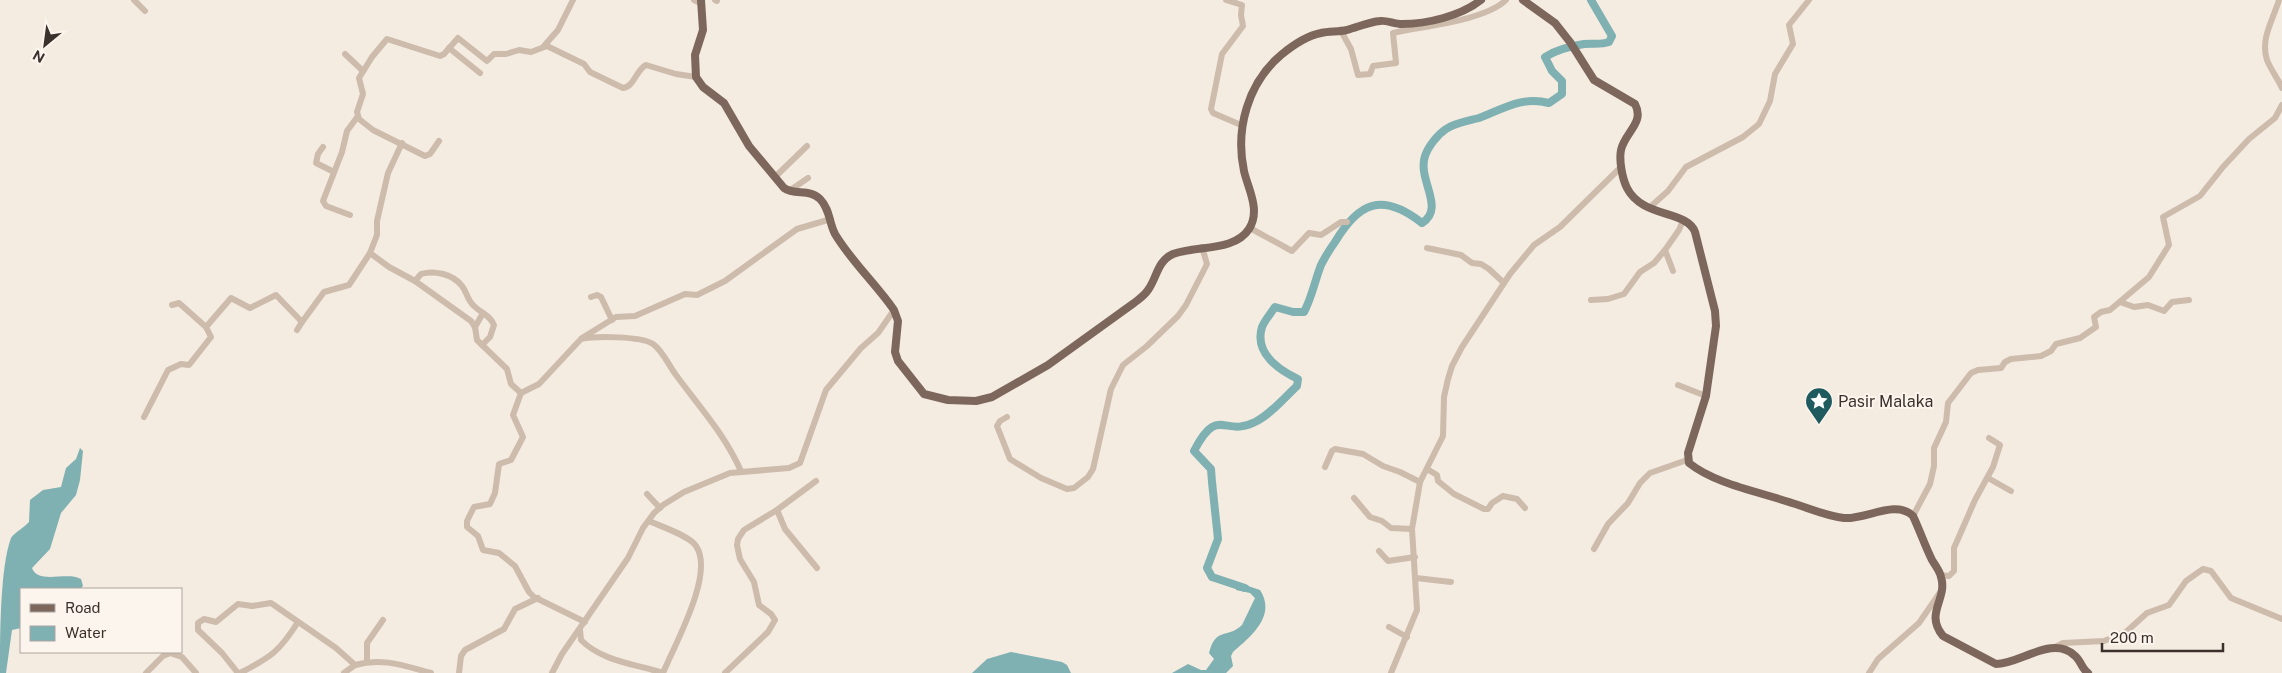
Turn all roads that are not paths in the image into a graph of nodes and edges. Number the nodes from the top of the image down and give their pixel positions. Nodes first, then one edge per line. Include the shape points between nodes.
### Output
1 (134, 0) edge
2 (574, 0) edge
3 (694, 0) edge
4 (1226, 0) edge
5 (1480, 0) edge
6 (1506, 0) edge
7 (1523, 0) edge
8 (1809, 0) edge
9 (2279, 0) edge
10 (702, 2) edge
11 (145, 11) dead end
12 (1343, 36) junction
13 (544, 46) junction
14 (449, 48) junction
15 (345, 54) dead end
16 (363, 71) junction
17 (480, 73) dead end
18 (2279, 76) edge
19 (696, 78) junction
20 (2282, 88) edge
21 (2282, 105) edge
22 (358, 116) junction
23 (1241, 125) junction
24 (439, 141) dead end
25 (402, 143) junction
26 (323, 146) dead end
27 (807, 146) dead end
28 (1622, 166) junction
29 (334, 172) junction
30 (775, 177) junction
31 (808, 178) dead end
32 (789, 191) junction
33 (1649, 208) junction
34 (350, 215) dead end
35 (830, 219) junction
36 (1683, 220) junction
37 (1347, 222) dead end
38 (1250, 228) junction
39 (1202, 247) junction
40 (1427, 248) dead end
41 (1666, 250) junction
42 (370, 253) junction
43 (1673, 272) dead end
44 (415, 280) junction
45 (1504, 283) junction
46 (591, 297) dead end
47 (1591, 300) dead end
48 (2189, 300) dead end
49 (2120, 302) junction
50 (172, 305) dead end
51 (894, 310) junction
52 (483, 313) junction
53 (612, 320) junction
54 (302, 322) junction
55 (206, 327) junction
56 (475, 327) junction
57 (297, 330) dead end
58 (581, 339) junction
59 (482, 345) junction
60 (1678, 385) dead end
61 (521, 393) junction
62 (1706, 396) junction
63 (1007, 416) dead end
64 (144, 417) dead end
65 (1989, 438) dead end
66 (1687, 460) junction
67 (1326, 467) dead end
68 (1427, 470) junction
69 (741, 471) junction
70 (1988, 478) junction
71 (816, 481) dead end
72 (1420, 482) junction
73 (2011, 491) dead end
74 (647, 494) dead end
75 (1354, 498) dead end
76 (660, 508) junction
77 (1525, 508) dead end
78 (777, 510) junction
79 (1914, 516) junction
80 (649, 521) junction
81 (1412, 529) junction
82 (1594, 549) dead end
83 (1379, 551) dead end
84 (1415, 557) junction
85 (817, 568) dead end
86 (1940, 575) junction
87 (1416, 578) junction
88 (1451, 582) dead end
89 (1942, 590) junction
90 (538, 598) junction
91 (2282, 619) edge
92 (383, 620) dead end
93 (298, 622) junction
94 (585, 622) junction
95 (1389, 627) dead end
96 (580, 630) junction
97 (1408, 637) junction
98 (2052, 648) junction
99 (368, 662) junction
100 (355, 665) junction
101 (146, 673) edge
102 (196, 673) edge
103 (239, 673) edge
104 (344, 673) edge
105 (431, 673) edge
106 (459, 673) edge
107 (552, 673) edge
108 (663, 673) edge
109 (725, 673) edge
110 (1391, 673) edge
111 (1869, 673) edge
112 (2088, 673) edge

1 - 11 street
2 - 13 street via 558,30
3 - 10 street
4 - 23 street via 1242,5 1243,26 1222,54 1211,109 1213,113
5 - 12 main road via 1460,11 1423,22 1380,21
6 - 12 street via 1482,13 1430,28 1393,33 1396,63 1373,66 1370,74 1358,75 1351,49
7 - 28 main road via 1548,17 1573,46 1594,80 1631,100 1637,108 1637,123 1621,152
8 - 33 street via 1789,25 1793,44 1775,74 1770,100 1759,124 1743,138 1686,166 1668,191
9 - 18 street via 2265,42 2267,60
10 - 19 main road via 703,30 695,55
12 - 23 main road via 1311,36 1280,56 1259,82 1244,111
13 - 14 street via 531,52 519,50 510,54 494,54 487,61 460,38 455,39
13 - 19 street via 584,64 592,73 622,88 629,86 646,65
14 - 16 street via 440,56 387,38
14 - 17 street
15 - 16 street
16 - 22 street via 359,80 362,94
18 - 20 street
19 - 30 main road via 724,103 742,136
21 - 49 street via 2275,118 2248,139 2200,196 2163,217 2169,245 2149,277
22 - 25 street via 364,124
22 - 29 street via 348,131
23 - 38 main road via 1241,155 1255,211
24 - 25 street via 427,156
25 - 42 street via 388,173 377,235
26 - 29 street via 316,163
27 - 30 street
28 - 33 main road via 1623,178 1632,196
28 - 45 street via 1560,227 1534,244
29 - 34 street via 323,203
30 - 32 main road
31 - 32 street
32 - 35 main road via 808,192 818,197
33 - 36 main road
35 - 51 main road via 836,235
35 - 53 street via 797,229 725,281 697,295 685,294 635,316 622,315
36 - 41 street
36 - 62 main road via 1695,232 1715,311 1715,341
37 - 38 street via 1321,236 1309,233 1292,251
38 - 39 main road via 1235,242
39 - 51 main road via 1166,258 1148,291 1134,303 1048,365 984,400 948,400 924,394 898,361 895,348 898,321
39 - 63 street via 1207,264 1186,305 1160,334 1125,362 1117,376 1088,477 1074,488 1067,489 1010,459 997,426
40 - 45 street via 1461,255 1472,263 1481,264
41 - 43 street
41 - 47 street via 1640,272 1624,294
42 - 44 street
42 - 54 street via 349,284 322,294
44 - 52 street via 426,273 453,278 461,284 474,307
44 - 56 street
45 - 68 street via 1452,366 1444,397 1443,436
46 - 53 street via 600,296
48 - 49 street via 2172,302 2164,311 2148,305 2134,307
49 - 79 street via 2094,317 2096,327 2084,337 2056,344 2051,351 2040,356 2018,357 2005,362 2001,368 1978,370 1969,375 1948,404 1946,422 1934,448 1930,484
50 - 55 street via 179,303
51 - 69 street via 878,333 826,390 800,463 789,468
52 - 56 street
52 - 59 street via 494,325 490,337
53 - 58 street
54 - 55 street via 276,296 250,308 232,298
54 - 57 street
55 - 64 street via 210,339 188,365 181,364 168,370
56 - 59 street via 476,338
58 - 61 street via 539,384
58 - 69 street via 602,336 653,344 713,420
59 - 61 street via 507,369 511,384
60 - 62 street
61 - 90 street via 513,415 523,437 511,460 499,464 490,504 474,507 467,527 478,536 483,550 500,553 515,566 529,592
62 - 66 main road
65 - 70 street via 2000,446
66 - 79 main road via 1692,466 1718,478 1837,517 1859,517 1896,510 1904,510
66 - 82 street via 1650,473 1608,524
67 - 72 street via 1332,450 1338,449 1363,454
68 - 72 street
68 - 77 street via 1437,475 1438,481 1454,494 1486,509 1503,496 1517,499
69 - 76 street via 684,492
70 - 73 street
70 - 86 street via 1954,548 1954,571 1949,576
71 - 78 street
72 - 81 street
74 - 76 street
75 - 81 street via 1369,517 1391,528
76 - 80 street
78 - 85 street via 785,529
78 - 109 street via 744,530 737,545 740,559 754,582 759,605 774,617 774,622 768,632
79 - 86 main road
80 - 94 street
80 - 108 street via 690,540 702,561 698,589
81 - 84 street
83 - 84 street via 1388,561
84 - 87 street
86 - 89 main road
87 - 88 street
87 - 97 street via 1417,610
89 - 98 main road via 1935,608 1936,623 1943,636 1953,643 1996,664
89 - 111 street via 1919,622 1878,660
90 - 94 street
90 - 106 street via 515,609 501,631 465,650
91 - 98 street via 2231,598 2211,571 2203,569 2186,581 2169,605 2148,613 2126,632 2104,641 2068,642
92 - 99 street via 368,643
93 - 100 street
93 - 103 street via 271,657
93 - 103 street via 269,602 255,606 238,604 216,622 199,621 198,630
94 - 96 street
95 - 97 street
96 - 107 street
96 - 108 street via 581,640 600,653 632,666
97 - 110 street
98 - 112 main road via 2075,655
99 - 100 street
99 - 105 street via 389,662
100 - 104 street
101 - 102 street via 163,656 173,653 182,657

